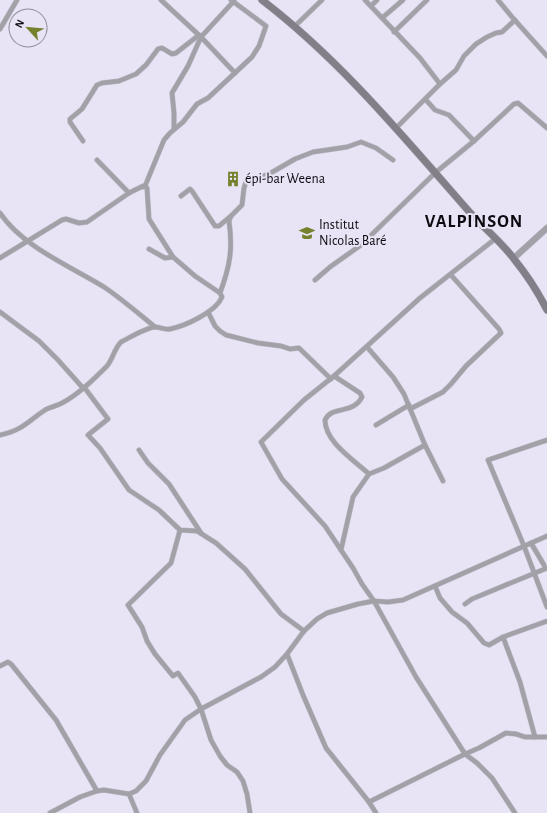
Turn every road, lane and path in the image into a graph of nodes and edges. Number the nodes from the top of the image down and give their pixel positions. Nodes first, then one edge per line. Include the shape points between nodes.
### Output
1 (16, 0) edge
2 (161, 0) edge
3 (262, 0) edge
4 (322, 0) edge
5 (365, 0) edge
6 (377, 0) edge
7 (403, 0) edge
8 (427, 0) edge
9 (498, 0) edge
10 (233, 1) edge
11 (371, 6) junction
12 (382, 18) junction
13 (515, 20) junction
14 (295, 26) junction
15 (0, 29) edge
16 (394, 32) junction
17 (200, 36) junction
18 (547, 56) edge
19 (235, 73) junction
20 (440, 84) junction
21 (426, 100) junction
22 (547, 127) edge
23 (174, 129) junction
24 (396, 129) junction
25 (84, 140) dead end
26 (474, 141) junction
27 (97, 160) dead end
28 (393, 160) dead end
29 (435, 173) junction
30 (145, 186) junction
31 (129, 194) junction
32 (181, 196) dead end
33 (0, 213) edge
34 (230, 216) junction
35 (547, 228) edge
36 (495, 239) junction
37 (29, 241) junction
38 (149, 249) dead end
39 (173, 257) junction
40 (0, 258) edge
41 (514, 258) junction
42 (451, 275) junction
43 (315, 280) dead end
44 (220, 292) junction
45 (547, 310) edge
46 (0, 312) edge
47 (208, 312) junction
48 (155, 327) junction
49 (367, 347) junction
50 (333, 377) junction
51 (84, 387) junction
52 (410, 407) junction
53 (376, 424) dead end
54 (0, 435) edge
55 (547, 440) edge
56 (425, 445) junction
57 (139, 450) dead end
58 (369, 474) junction
59 (442, 481) dead end
60 (180, 530) junction
61 (201, 533) junction
62 (547, 536) edge
63 (531, 543) junction
64 (524, 546) junction
65 (341, 550) junction
66 (545, 566) edge
67 (534, 573) junction
68 (435, 586) junction
69 (545, 595) edge
70 (374, 601) junction
71 (465, 604) dead end
72 (547, 607) edge
73 (547, 621) edge
74 (304, 631) junction
75 (503, 637) junction
76 (287, 654) junction
77 (0, 666) edge
78 (201, 710) junction
79 (535, 737) junction
80 (547, 737) edge
81 (465, 754) junction
82 (97, 791) junction
83 (129, 794) junction
84 (369, 802) junction
85 (50, 813) edge
86 (138, 813) edge
87 (250, 813) edge
88 (376, 813) edge
89 (515, 813) edge

1 - 15 street
2 - 17 street
3 - 14 main road
4 - 14 street
5 - 11 street
6 - 11 street
7 - 12 street
8 - 16 street
9 - 13 street
10 - 17 street
10 - 19 street via 266,26 257,51
11 - 12 street
12 - 16 street
13 - 18 street
13 - 20 street via 502,32 476,44 464,56 456,70
14 - 24 main road
16 - 20 street via 420,58
17 - 19 street
17 - 23 street via 188,66 172,93
17 - 25 street via 176,53 158,49 136,74 119,81 97,85 82,109 70,119
19 - 23 street via 198,104
20 - 21 street
21 - 24 street
21 - 26 street via 435,110 449,115
22 - 26 street via 516,103
23 - 30 street via 164,140
24 - 29 main road
26 - 29 street
27 - 31 street
28 - 34 street via 376,148 361,142 347,147 313,152 269,174 246,182 242,206
29 - 36 main road
29 - 43 street via 361,245
30 - 31 street
30 - 39 street via 149,219
31 - 37 street via 87,222 62,220
32 - 34 street via 190,189 215,226 219,226
33 - 37 street via 10,227
34 - 44 street via 230,260
35 - 41 street
36 - 41 main road
36 - 42 street
37 - 40 street
37 - 48 street via 50,257 105,288
38 - 39 street via 164,258
39 - 44 street via 195,276
41 - 45 main road
42 - 49 street via 420,298
42 - 52 street via 501,333 443,392
44 - 47 street via 221,299
46 - 51 street via 40,341
47 - 48 street via 190,323 168,329
47 - 50 street via 215,326 226,335 290,349 299,348
48 - 51 street via 121,342 110,362
49 - 50 street
49 - 52 street via 394,377
50 - 58 street via 360,393 362,397 351,408 329,414 324,420 325,426 332,440
50 - 65 street via 304,400 261,442 282,479 325,526
51 - 54 street via 20,429
51 - 60 street via 108,419 88,435 129,490 159,510
52 - 53 street
52 - 56 street
55 - 64 street via 488,460
56 - 58 street
56 - 59 street
57 - 61 street via 169,484
58 - 65 street via 353,497
60 - 61 street
60 - 78 street via 171,563 128,605 142,627 154,654 173,676 178,673
61 - 74 street via 241,564 281,614
62 - 63 street
63 - 64 street
63 - 66 street
64 - 67 street
64 - 68 street
65 - 70 street
66 - 67 street
67 - 69 street
67 - 71 street
68 - 70 street via 403,600
68 - 75 street via 440,598 452,612 467,623 484,643 489,646
69 - 72 street
70 - 74 street via 327,613
70 - 81 street via 416,677
73 - 75 street
74 - 76 street
75 - 79 street via 520,682
76 - 78 street via 261,677
76 - 84 street via 326,748
77 - 82 street via 8,662 11,664 44,703
78 - 83 street via 181,724 146,781
78 - 87 street via 211,740 220,756 243,781
79 - 80 street
79 - 81 street via 506,733
81 - 84 street
81 - 89 street via 492,778
82 - 83 street
82 - 85 street
83 - 86 street
84 - 88 street

